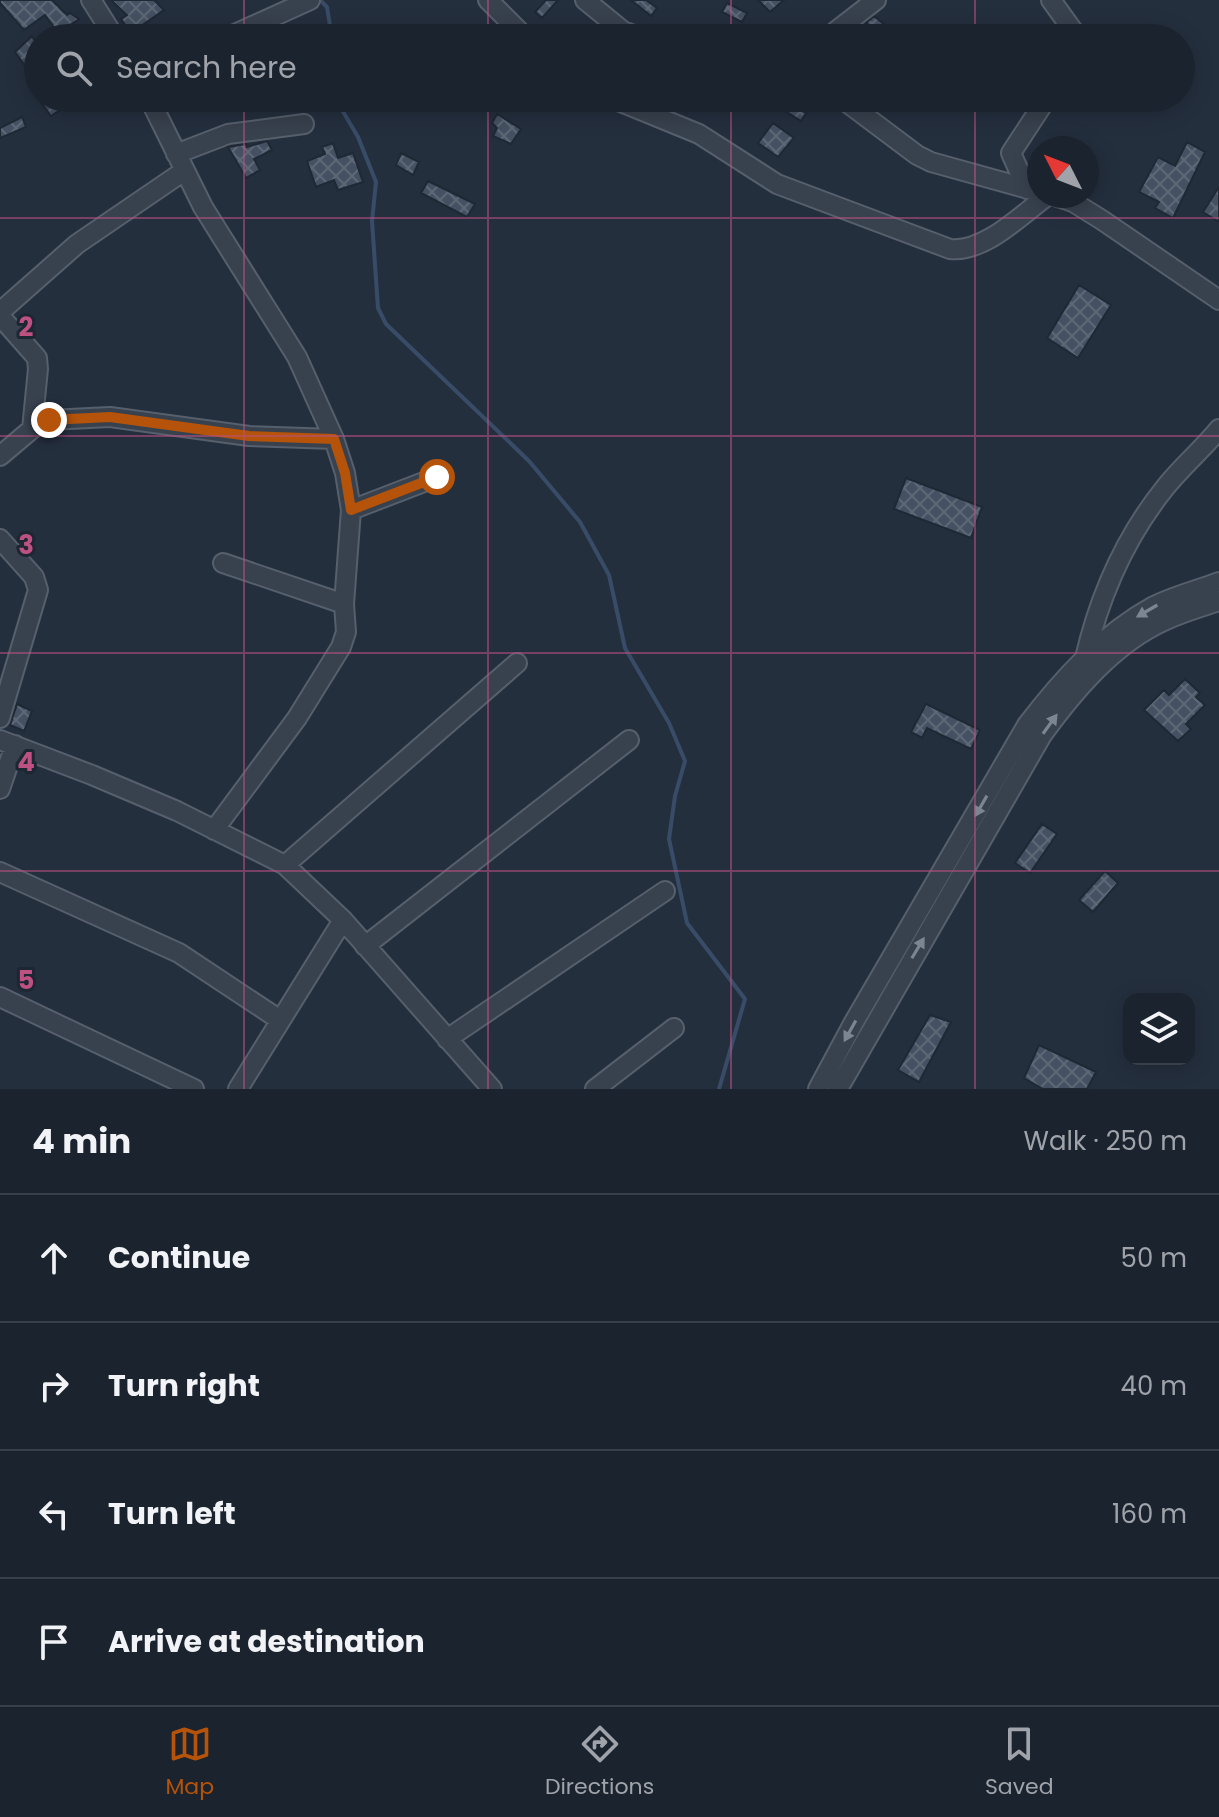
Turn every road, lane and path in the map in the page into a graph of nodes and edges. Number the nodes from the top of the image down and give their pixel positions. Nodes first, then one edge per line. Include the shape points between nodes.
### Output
1 (91, 0) edge
2 (310, 0) edge
3 (488, 0) edge
4 (585, 0) edge
5 (876, 0) edge
6 (1051, 0) edge
7 (106, 24) edge
8 (257, 24) edge
9 (512, 24) edge
10 (614, 24) edge
11 (845, 24) edge
12 (1068, 24) edge
13 (156, 112) edge
14 (645, 112) edge
15 (861, 112) edge
16 (1038, 112) edge
17 (304, 124) dead end
18 (180, 162) junction
19 (1027, 180) edge
20 (1027, 188) edge
21 (1030, 208) edge
22 (1083, 208) edge
23 (1219, 300) edge
24 (0, 314) edge
25 (32, 429) junction
26 (1219, 429) edge
27 (334, 439) junction
28 (0, 456) edge
29 (437, 477) dead end
30 (351, 510) junction
31 (0, 539) edge
32 (223, 563) dead end
33 (1219, 582) edge
34 (1219, 601) edge
35 (344, 604) junction
36 (1085, 660) junction
37 (517, 663) dead end
38 (1079, 688) junction
39 (0, 718) edge
40 (629, 740) dead end
41 (7, 743) edge
42 (0, 789) edge
43 (214, 830) junction
44 (285, 865) junction
45 (0, 872) edge
46 (665, 891) dead end
47 (343, 920) junction
48 (365, 946) junction
49 (0, 997) edge
50 (280, 1020) junction
51 (674, 1028) dead end
52 (447, 1039) junction
53 (194, 1089) edge
54 (238, 1089) edge
55 (492, 1089) edge
56 (595, 1089) edge
57 (818, 1089) edge
58 (838, 1089) edge

1 - 7 street
2 - 8 street
3 - 9 street
4 - 10 street
5 - 11 street
6 - 12 street
13 - 18 street
14 - 21 street via 699,134 777,184 950,249 982,243
15 - 20 street via 931,162
16 - 19 street via 1011,153
17 - 18 street via 228,134
18 - 24 street
18 - 27 street via 297,357
22 - 23 street
24 - 25 street via 37,358
25 - 27 street via 49,420 110,417 249,436
25 - 28 street
26 - 36 street via 1162,491 1136,532 1106,587
27 - 30 street
29 - 30 street
30 - 35 street
31 - 39 street via 34,577 38,590
32 - 35 street
33 -> 36 street via 1157,605 1123,625
34 - 38 street via 1165,620 1133,639
35 - 43 street via 341,647 297,718
36 - 38 street
36 -> 57 street via 1027,725
37 - 44 street
58 -> 38 street via 1042,735
40 - 48 street
41 - 42 street
41 - 43 street
43 - 44 street
44 - 47 street
45 - 50 street via 179,953
46 - 52 street
47 - 48 street
47 - 50 street
48 - 52 street
49 - 53 street
50 - 54 street
51 - 56 street
52 - 55 street

